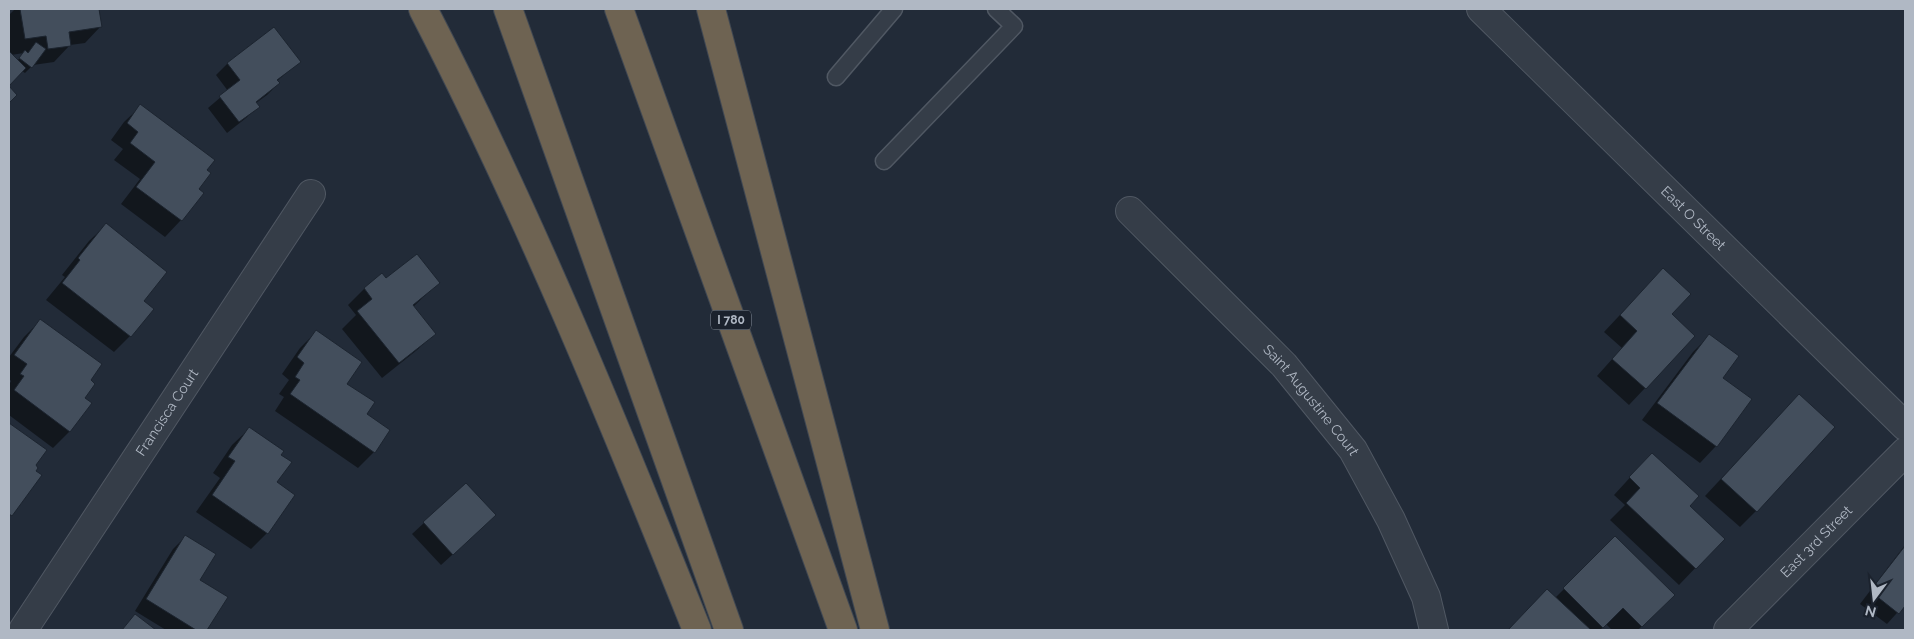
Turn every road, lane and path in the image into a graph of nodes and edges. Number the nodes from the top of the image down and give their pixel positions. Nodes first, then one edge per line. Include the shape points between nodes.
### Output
1 (423, 9) edge
2 (508, 9) edge
3 (619, 9) edge
4 (711, 9) edge
5 (894, 9) edge
6 (996, 9) edge
7 (1480, 9) edge
8 (836, 77) dead end
9 (884, 161) dead end
10 (311, 194) dead end
11 (1130, 211) dead end
12 (1905, 426) edge
13 (1905, 452) edge
14 (23, 630) edge
15 (697, 630) edge
16 (729, 630) edge
17 (843, 630) edge
18 (875, 630) edge
19 (1434, 630) edge
20 (1728, 630) edge

1 - 15 highway via 468,96 563,304
2 - 16 highway
3 - 17 highway, I 780
4 - 18 highway
5 - 8 lane
6 - 9 lane via 1014,26
7 - 12 street, East O Street
10 - 14 street, Francisca Court
11 - 19 street, Saint Augustine Court via 1284,365 1353,450 1392,520 1426,597
13 - 20 street, East 3rd Street

